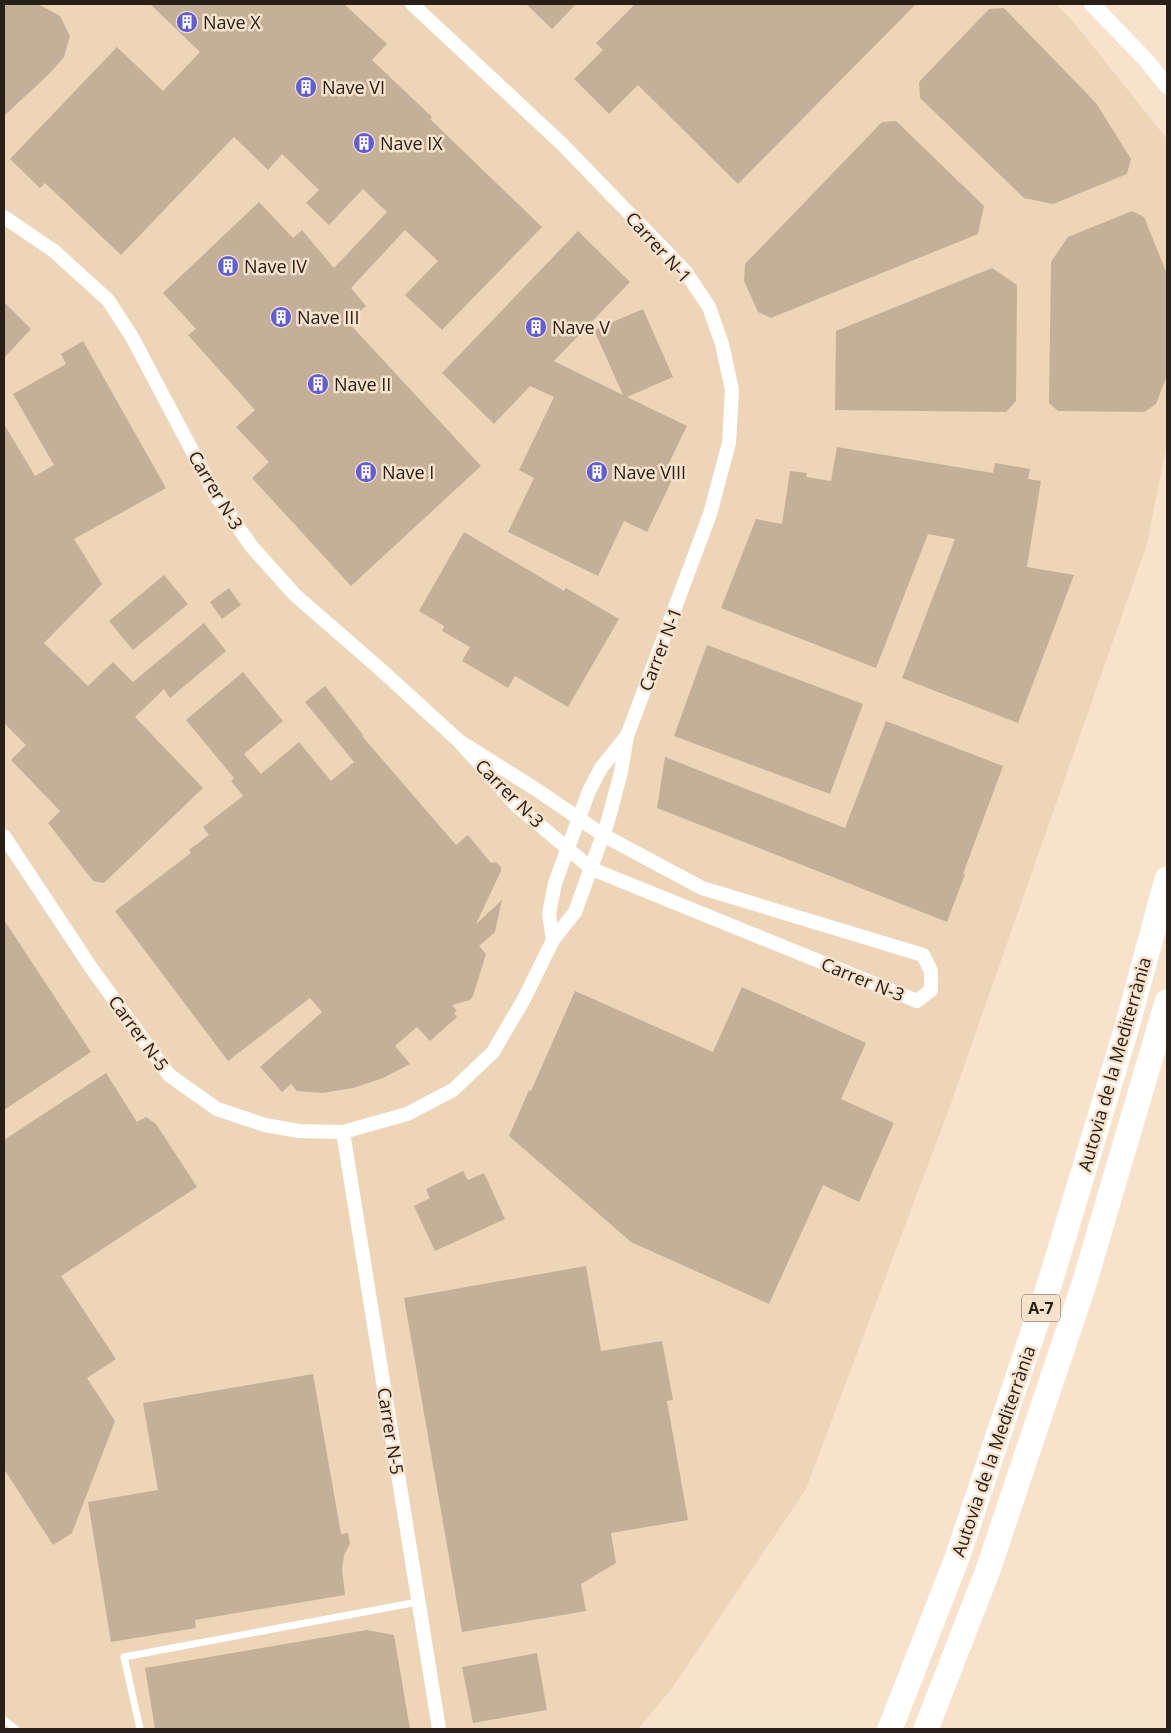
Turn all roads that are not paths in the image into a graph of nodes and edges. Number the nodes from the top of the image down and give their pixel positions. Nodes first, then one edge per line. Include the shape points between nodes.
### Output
1 (412, 4) edge
2 (1092, 4) edge
3 (1167, 86) edge
4 (4, 217) edge
5 (627, 736) junction
6 (459, 741) junction
7 (579, 818) junction
8 (603, 835) junction
9 (4, 836) edge
10 (568, 849) junction
11 (592, 869) junction
12 (1167, 879) edge
13 (553, 940) junction
14 (1167, 1002) edge
15 (343, 1132) junction
16 (418, 1602) junction
17 (4, 1720) edge
18 (16, 1729) edge
19 (140, 1729) edge
20 (439, 1729) edge
21 (890, 1729) edge
22 (926, 1729) edge

1 - 5 street, Carrer N-1 via 562,144 685,271 709,307 722,344 732,390 729,443 710,514
2 - 3 street
4 - 6 street, Carrer N-3 via 54,251 108,300 132,337 216,494 252,547 295,595
5 - 7 street, Carrer N-1 via 601,768
5 - 8 street, Carrer N-1 via 621,772
6 - 7 street, Carrer N-3
6 - 10 street, Carrer N-3 via 517,806
7 - 8 street, Carrer N-3
7 - 10 street, Carrer N-1
8 - 11 street, Carrer N-1
8 - 11 street, Carrer N-3 via 702,888 923,955 931,971 931,990 917,1001
9 - 15 street, Carrer N-5 via 92,969 169,1075 217,1109 249,1120 299,1131
10 - 11 street, Carrer N-3
10 - 13 street, Carrer N-1 via 555,883 549,914
11 - 13 street, Carrer N-1 via 575,912
12 - 21 highway, Autovia de la Mediterrània / A-7 via 1128,1023 1052,1276 958,1558
13 - 15 street, Carrer N-5 via 493,1052 453,1090 407,1114
14 - 22 highway, Autovia de la Mediterrània / A-7 via 1084,1284 988,1570
15 - 16 street, Carrer N-5
16 - 19 lane via 124,1657
16 - 20 street, Carrer N-5
17 - 18 lane

